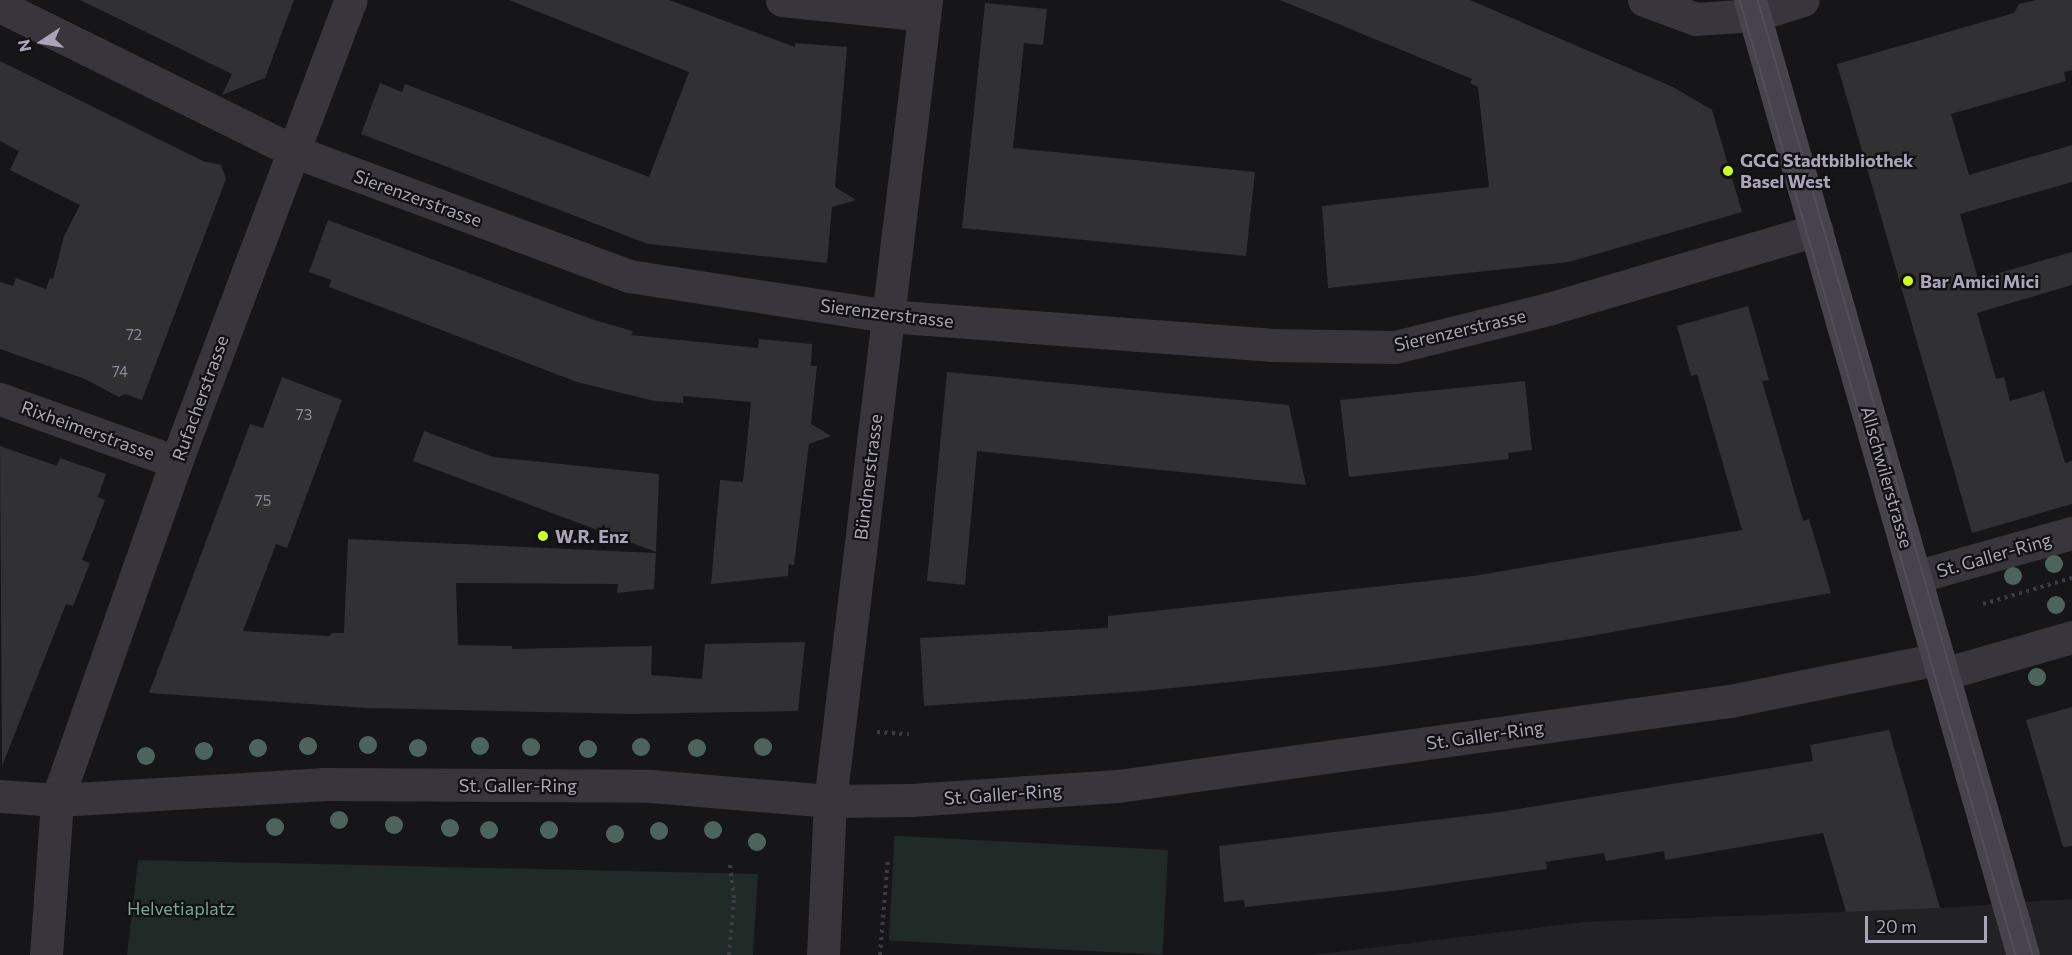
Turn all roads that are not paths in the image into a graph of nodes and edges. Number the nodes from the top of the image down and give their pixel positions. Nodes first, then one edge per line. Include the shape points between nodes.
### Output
1 (351, 0) edge
2 (782, 0) edge
3 (1644, 0) edge
4 (1803, 0) edge
5 (0, 6) edge
6 (1753, 7) edge
7 (925, 8) edge
8 (293, 151) junction
9 (1816, 230) junction
10 (887, 316) junction
11 (0, 399) edge
12 (176, 462) junction
13 (2072, 533) edge
14 (1915, 577) junction
15 (2072, 637) edge
16 (1941, 666) junction
17 (0, 796) edge
18 (57, 800) junction
19 (830, 801) junction
20 (46, 955) edge
21 (823, 955) edge
22 (2023, 955) edge

1 - 8 street, Rufacherstrasse
2 - 7 street
3 - 6 street via 1696,19
4 - 6 street
5 - 8 street, Sierenzerstrasse
6 - 9 main road, Allschwilerstrasse
7 - 10 street, Bündnerstrasse
8 - 10 street, Sierenzerstrasse via 628,276
8 - 12 street, Rufacherstrasse
9 - 10 street, Sierenzerstrasse via 1548,309 1395,347 1273,345
9 - 14 main road, Allschwilerstrasse
10 - 19 street, Bündnerstrasse
11 - 12 street, Rixheimerstrasse
12 - 18 street, Rufacherstrasse
13 - 14 street, St. Galler-Ring
14 - 16 main road, Allschwilerstrasse
15 - 16 street, St. Galler-Ring
16 - 19 street, St. Galler-Ring via 1730,701 1118,786 910,800
16 - 22 main road, Allschwilerstrasse
17 - 18 street, St. Galler-Ring
18 - 19 street, St. Galler-Ring via 323,784 651,786
18 - 20 street, Rufacherstrasse
19 - 21 street, Bündnerstrasse

